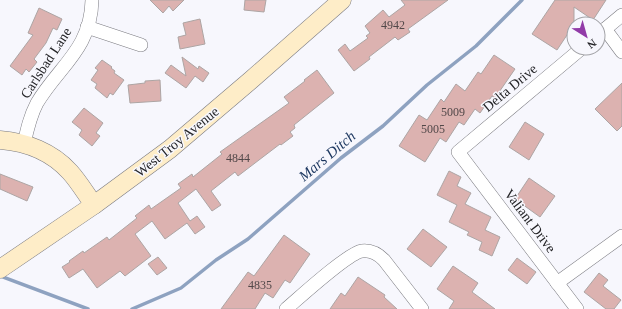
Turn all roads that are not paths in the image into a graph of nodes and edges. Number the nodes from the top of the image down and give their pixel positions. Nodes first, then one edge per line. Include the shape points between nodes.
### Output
1 (92, 0) edge
2 (342, 0) edge
3 (622, 15) edge
4 (87, 28) junction
5 (606, 28) edge
6 (606, 37) edge
7 (141, 45) dead end
8 (622, 52) edge
9 (572, 56) edge
10 (0, 140) edge
11 (24, 144) junction
12 (458, 152) joint
13 (94, 205) junction
14 (622, 236) edge
15 (6, 265) edge
16 (557, 283) junction
17 (286, 309) edge
18 (422, 309) edge
19 (577, 309) edge

1 - 4 street, Carlsbad Lane
2 - 13 street, West Troy Avenue via 170,150
3 - 5 street
4 - 7 street
4 - 11 street, Carlsbad Lane via 72,57 37,103
6 - 8 street
9 - 12 street, Delta Drive
10 - 11 street
11 - 13 street via 49,155 62,165
12 - 16 street, Valiant Drive
13 - 15 street, West Troy Avenue
14 - 16 street
16 - 19 street, Valiant Drive
17 - 18 street via 348,257 368,251 384,260

